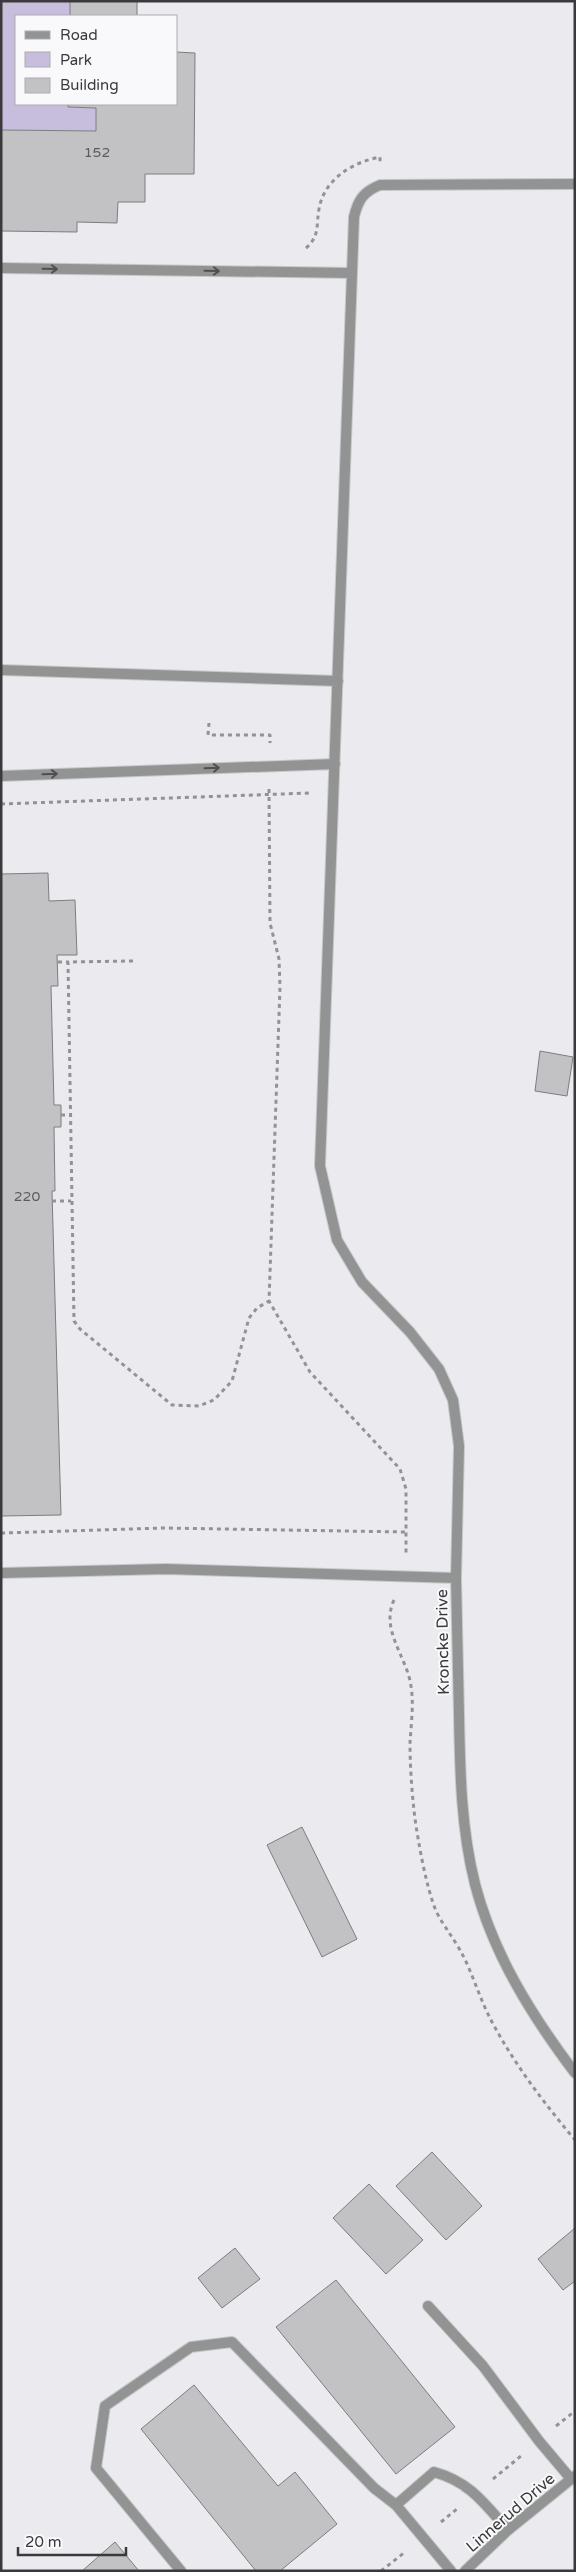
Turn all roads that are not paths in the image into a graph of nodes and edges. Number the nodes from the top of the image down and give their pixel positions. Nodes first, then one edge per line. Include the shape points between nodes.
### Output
1 (575, 184) edge
2 (1, 268) edge
3 (352, 273) junction
4 (1, 670) edge
5 (338, 682) junction
6 (335, 764) junction
7 (1, 776) edge
8 (1, 1573) edge
9 (456, 1578) junction
10 (575, 2074) edge
11 (428, 2306) dead end
12 (573, 2478) edge
13 (396, 2505) junction
14 (508, 2530) junction
15 (181, 2571) edge
16 (450, 2571) edge
17 (465, 2571) edge

1 - 3 street via 380,186 367,191 357,202 354,217
2 -> 3 street
3 - 5 street
4 - 5 street
5 - 6 street
7 -> 6 street
6 - 9 street via 320,1166 337,1240 362,1282 410,1332 439,1369 453,1400 459,1446
8 - 9 street, Kroncke Drive via 166,1570
9 - 10 street, Kroncke Drive via 460,1780 466,1840 475,1884 491,1932 514,1983
11 - 12 street via 483,2366 539,2441
12 - 14 street, Linnerud Drive
13 - 14 street via 434,2472 453,2477 476,2493
13 - 15 street via 374,2488 232,2342 191,2347 105,2406 96,2468
13 - 16 street
14 - 17 street, Linnerud Drive

